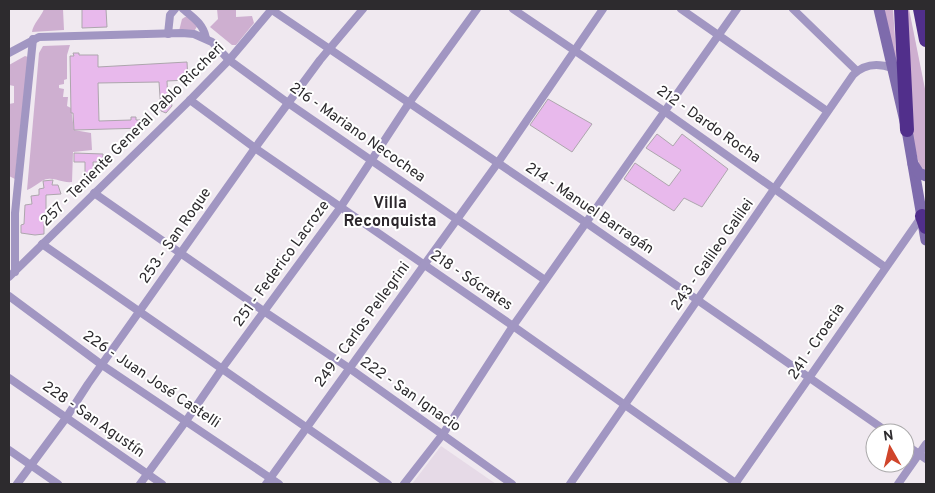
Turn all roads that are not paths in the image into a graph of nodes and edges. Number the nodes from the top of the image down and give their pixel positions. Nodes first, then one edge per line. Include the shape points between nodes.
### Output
1 (183, 9) edge
2 (272, 9) edge
3 (363, 9) edge
4 (477, 9) edge
5 (513, 9) edge
6 (603, 9) edge
7 (681, 9) edge
8 (737, 9) edge
9 (793, 9) edge
10 (880, 9) edge
11 (901, 9) edge
12 (920, 9) edge
13 (171, 11) edge
14 (168, 34) junction
15 (718, 36) junction
16 (206, 38) junction
17 (33, 39) junction
18 (926, 40) edge
19 (329, 49) junction
20 (574, 51) junction
21 (9, 53) edge
22 (229, 60) junction
23 (892, 68) junction
24 (856, 71) junction
25 (190, 100) junction
26 (288, 103) junction
27 (408, 103) junction
28 (664, 111) junction
29 (827, 111) junction
30 (907, 130) junction
31 (254, 148) junction
32 (371, 160) junction
33 (497, 164) junction
34 (913, 164) junction
35 (926, 176) edge
36 (775, 189) junction
37 (926, 189) edge
38 (94, 193) junction
39 (919, 200) junction
40 (340, 208) junction
41 (457, 219) junction
42 (924, 221) edge
43 (585, 222) junction
44 (926, 240) edge
45 (42, 244) junction
46 (181, 252) junction
47 (422, 265) junction
48 (885, 267) junction
49 (12, 274) edge
50 (545, 280) junction
51 (9, 296) edge
52 (698, 301) junction
53 (140, 311) junction
54 (264, 312) junction
55 (513, 326) junction
56 (102, 365) junction
57 (349, 368) junction
58 (221, 370) junction
59 (810, 377) junction
60 (9, 378) edge
61 (625, 405) junction
62 (66, 418) junction
63 (186, 421) junction
64 (876, 423) edge
65 (307, 428) junction
66 (443, 434) junction
67 (926, 444) edge
68 (9, 450) edge
69 (923, 456) edge
70 (31, 465) junction
71 (147, 474) junction
72 (268, 481) edge
73 (17, 484) edge
74 (58, 484) edge
75 (140, 484) edge
76 (162, 484) edge
77 (278, 484) edge
78 (388, 484) edge
79 (404, 484) edge
80 (512, 484) edge
81 (570, 484) edge
82 (736, 484) edge
83 (898, 484) edge

1 - 16 street, 216 - Mariano Necochea via 204,28
2 - 19 street, 214 - Manuel Barragán
2 - 22 street, 257 - Teniente General Pablo Riccheri
3 - 19 street, 253 - San Roque
4 - 27 street, 251 - Federico Lacroze
5 - 20 street, 212 - Dardo Rocha
6 - 20 street, 249 - Carlos Pellegrini
7 - 15 street
8 - 15 street
9 - 24 street
10 - 23 street
11 - 30 highway
12 - 18 highway
13 - 14 street
14 - 16 street via 194,34
14 - 17 street via 39,36
15 - 28 street
15 - 29 street
16 - 22 street, 216 - Mariano Necochea
17 - 21 street
17 - 49 street
19 - 26 street, 253 - San Roque
19 - 27 street, 214 - Manuel Barragán
20 - 28 street, 212 - Dardo Rocha
20 - 33 street, 249 - Carlos Pellegrini
22 - 25 street, 257 - Teniente General Pablo Riccheri
22 - 26 street, 216 - Mariano Necochea
23 - 24 street via 875,65
23 - 30 street
24 - 29 street, 243 - Galileo Galilei
25 - 31 street, 218 - Sócrates
25 - 38 street, 257 - Teniente General Pablo Riccheri
26 - 31 street, 253 - San Roque
26 - 32 street, 216 - Mariano Necochea
27 - 32 street, 251 - Federico Lacroze
27 - 33 street, 214 - Manuel Barragán
28 - 36 street, 212 - Dardo Rocha
28 - 43 street
29 - 36 street, 243 - Galileo Galilei
30 - 34 street
31 - 40 street, 218 - Sócrates
31 - 46 street, 253 - San Roque
32 - 40 street, 251 - Federico Lacroze
32 - 41 street, 216 - Mariano Necochea
33 - 41 street, 249 - Carlos Pellegrini
33 - 43 street, 214 - Manuel Barragán
34 - 35 street via 919,173
34 - 39 street
36 - 48 street, 212 - Dardo Rocha
36 - 52 street, 243 - Galileo Galilei
37 - 39 street
38 - 45 street, 257 - Teniente General Pablo Riccheri
38 - 46 street, 222 - San Ignacio
39 - 42 street
40 - 47 street, 218 - Sócrates
40 - 54 street, 251 - Federico Lacroze
41 - 47 street, 249 - Carlos Pellegrini
41 - 50 street, 216 - Mariano Necochea
42 - 44 street
42 - 48 street, 241 - Croacia
43 - 50 street
43 - 52 street, 214 - Manuel Barragán
45 - 49 street, 257 - Teniente General Pablo Riccheri
45 - 53 street
46 - 53 street, 253 - San Roque
46 - 54 street, 222 - San Ignacio
47 - 55 street, 218 - Sócrates
47 - 57 street, 249 - Carlos Pellegrini
48 - 59 street, 241 - Croacia
50 - 55 street
51 - 56 street, 226 - Juan José Castelli
52 - 59 street, 214 - Manuel Barragán
52 - 61 street, 243 - Galileo Galilei
53 - 56 street, 253 - San Roque
53 - 58 street
54 - 57 street, 222 - San Ignacio
54 - 58 street, 251 - Federico Lacroze
55 - 61 street, 218 - Sócrates
55 - 66 street
56 - 62 street, 253 - San Roque
56 - 63 street, 226 - Juan José Castelli
57 - 65 street, 249 - Carlos Pellegrini
57 - 66 street, 222 - San Ignacio
58 - 63 street, 251 - Federico Lacroze
58 - 65 street
59 - 64 street, 214 - Manuel Barragán
59 - 82 street, 241 - Croacia
60 - 62 street, 228 - San Agustín
61 - 81 street, 243 - Galileo Galilei
61 - 82 street, 218 - Sócrates
62 - 70 street, 253 - San Roque
62 - 71 street, 228 - San Agustín
63 - 71 street, 251 - Federico Lacroze
63 - 72 street, 226 - Juan José Castelli
65 - 72 street, 249 - Carlos Pellegrini
65 - 78 street
66 - 79 street
66 - 80 street, 222 - San Ignacio
67 - 69 street
68 - 70 street
69 - 83 street
70 - 73 street, 253 - San Roque
70 - 74 street
71 - 75 street, 251 - Federico Lacroze
71 - 76 street, 228 - San Agustín
72 - 77 street, 226 - Juan José Castelli

